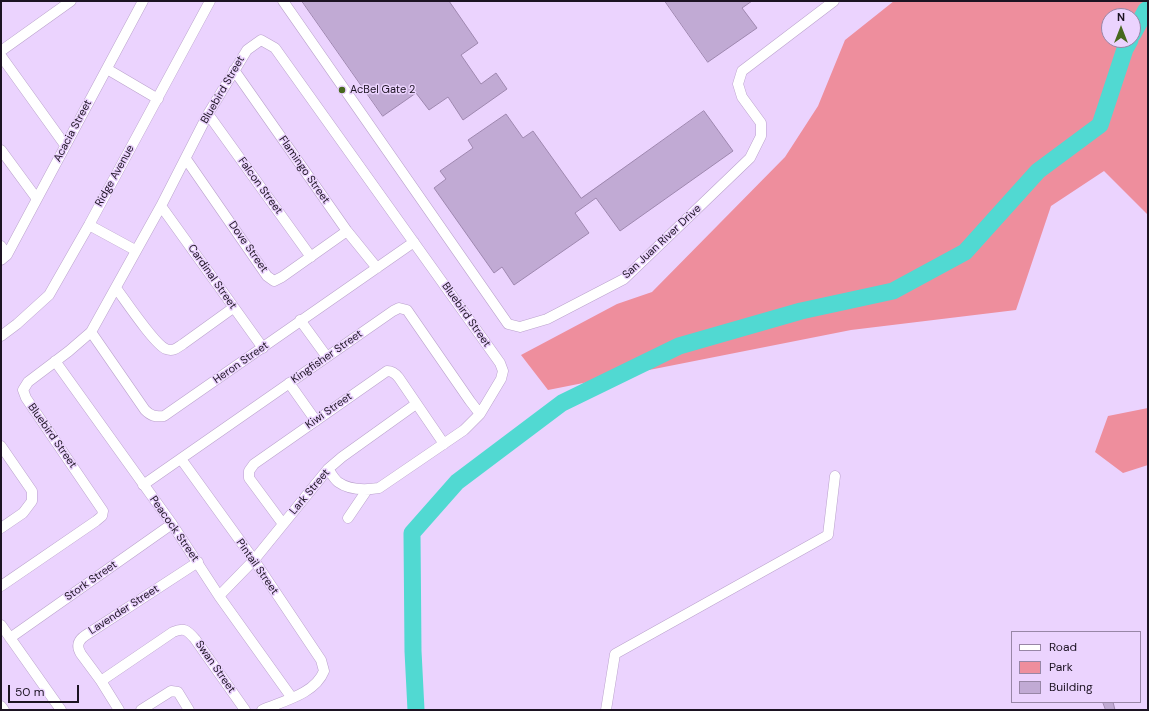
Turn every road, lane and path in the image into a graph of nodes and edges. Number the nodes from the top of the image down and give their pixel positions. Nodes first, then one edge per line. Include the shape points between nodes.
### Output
1 (71, 1) edge
2 (143, 1) edge
3 (210, 1) edge
4 (282, 1) edge
5 (834, 1) edge
6 (1, 51) edge
7 (1, 56) edge
8 (107, 69) junction
9 (234, 70) junction
10 (158, 98) junction
11 (208, 114) junction
12 (65, 145) junction
13 (1, 150) edge
14 (186, 158) junction
15 (37, 199) junction
16 (161, 206) junction
17 (89, 225) junction
18 (347, 231) junction
19 (414, 242) junction
20 (1, 246) edge
21 (135, 250) junction
22 (4, 257) edge
23 (311, 257) junction
24 (377, 268) junction
25 (116, 288) junction
26 (233, 308) junction
27 (300, 320) junction
28 (91, 332) junction
29 (1, 336) edge
30 (263, 348) junction
31 (327, 357) junction
32 (55, 361) junction
33 (290, 383) junction
34 (416, 404) junction
35 (480, 414) junction
36 (316, 421) junction
37 (444, 444) junction
38 (1, 446) edge
39 (181, 459) junction
40 (328, 469) junction
41 (835, 476) dead end
42 (143, 485) junction
43 (367, 490) junction
44 (348, 518) dead end
45 (172, 524) junction
46 (284, 524) junction
47 (1, 528) edge
48 (254, 560) junction
49 (198, 562) junction
50 (1, 586) edge
51 (219, 596) junction
52 (1, 625) edge
53 (10, 638) junction
54 (101, 682) junction
55 (292, 698) junction
56 (1, 706) edge
57 (4, 710) edge
58 (61, 710) edge
59 (119, 710) edge
60 (140, 710) edge
61 (189, 710) edge
62 (245, 710) edge
63 (262, 710) edge
64 (606, 710) edge

1 - 6 street
2 - 8 street, Acacia Street
3 - 10 street, Ridge Avenue
4 - 5 street, San Juan River Drive via 508,324 520,327 547,319 624,279 750,158 761,136 761,123 742,97 738,84 742,71
7 - 12 street
8 - 10 street
8 - 12 street, Acacia Street
9 - 11 street, Bluebird Street
9 - 18 street, Flamingo Street
9 - 19 street, Bluebird Street via 247,50 261,40 275,48
10 - 17 street, Ridge Avenue
11 - 14 street, Bluebird Street
11 - 23 street, Falcon Street
12 - 15 street, Acacia Street
13 - 15 street
14 - 16 street, Bluebird Street
14 - 23 street, Dove Street via 270,279 278,280
15 - 22 street, Acacia Street
16 - 21 street, Bluebird Street
16 - 26 street, Cardinal Street
17 - 21 street
17 - 29 street, Ridge Avenue via 49,295
18 - 23 street, Dove Street
18 - 24 street, Flamingo Street
19 - 24 street, Heron Street
19 - 35 street, Bluebird Street via 500,363 503,371 500,379
20 - 22 street
21 - 25 street, Bluebird Street
24 - 27 street, Heron Street
25 - 26 street via 157,343 168,350 175,350
25 - 28 street, Bluebird Street
26 - 30 street, Cardinal Street
27 - 30 street, Heron Street
27 - 31 street
28 - 30 street, Heron Street via 145,410 149,415 156,417 164,416
28 - 32 street, Bluebird Street
31 - 33 street, Kingfisher Street
31 - 35 street, Kingfisher Street via 398,308 407,310
32 - 42 street, Peacock Street
32 - 50 street, Bluebird Street via 28,382 23,390 103,511 102,516
33 - 36 street
33 - 39 street, Kingfisher Street
34 - 36 street, Kiwi Street via 395,374 387,371
34 - 37 street, Kiwi Street
34 - 40 street, Lark Street
35 - 37 street, Bluebird Street via 464,430
36 - 46 street, Kiwi Street via 254,464 249,471 249,478
37 - 43 street, Bluebird Street via 378,488
38 - 47 street via 32,491 32,501 23,513
39 - 42 street, Kingfisher Street
39 - 48 street, Pintail Street
40 - 43 street via 338,482
40 - 46 street, Lark Street
41 - 64 street via 828,535 615,654
42 - 45 street, Peacock Street
43 - 44 street
45 - 49 street, Peacock Street
45 - 53 street, Stork Street
46 - 48 street, Lark Street
48 - 51 street, Lark Street
48 - 55 street, Pintail Street via 321,660 324,671 321,679
49 - 51 street, Peacock Street
49 - 54 street, Lavender Street via 78,642 78,650
51 - 55 street, Peacock Street
52 - 53 street
53 - 58 street
54 - 59 street, Lavender Street
54 - 62 street, Swan Street via 180,629 196,639
55 - 63 street
56 - 57 street
60 - 61 street via 171,691 178,692

